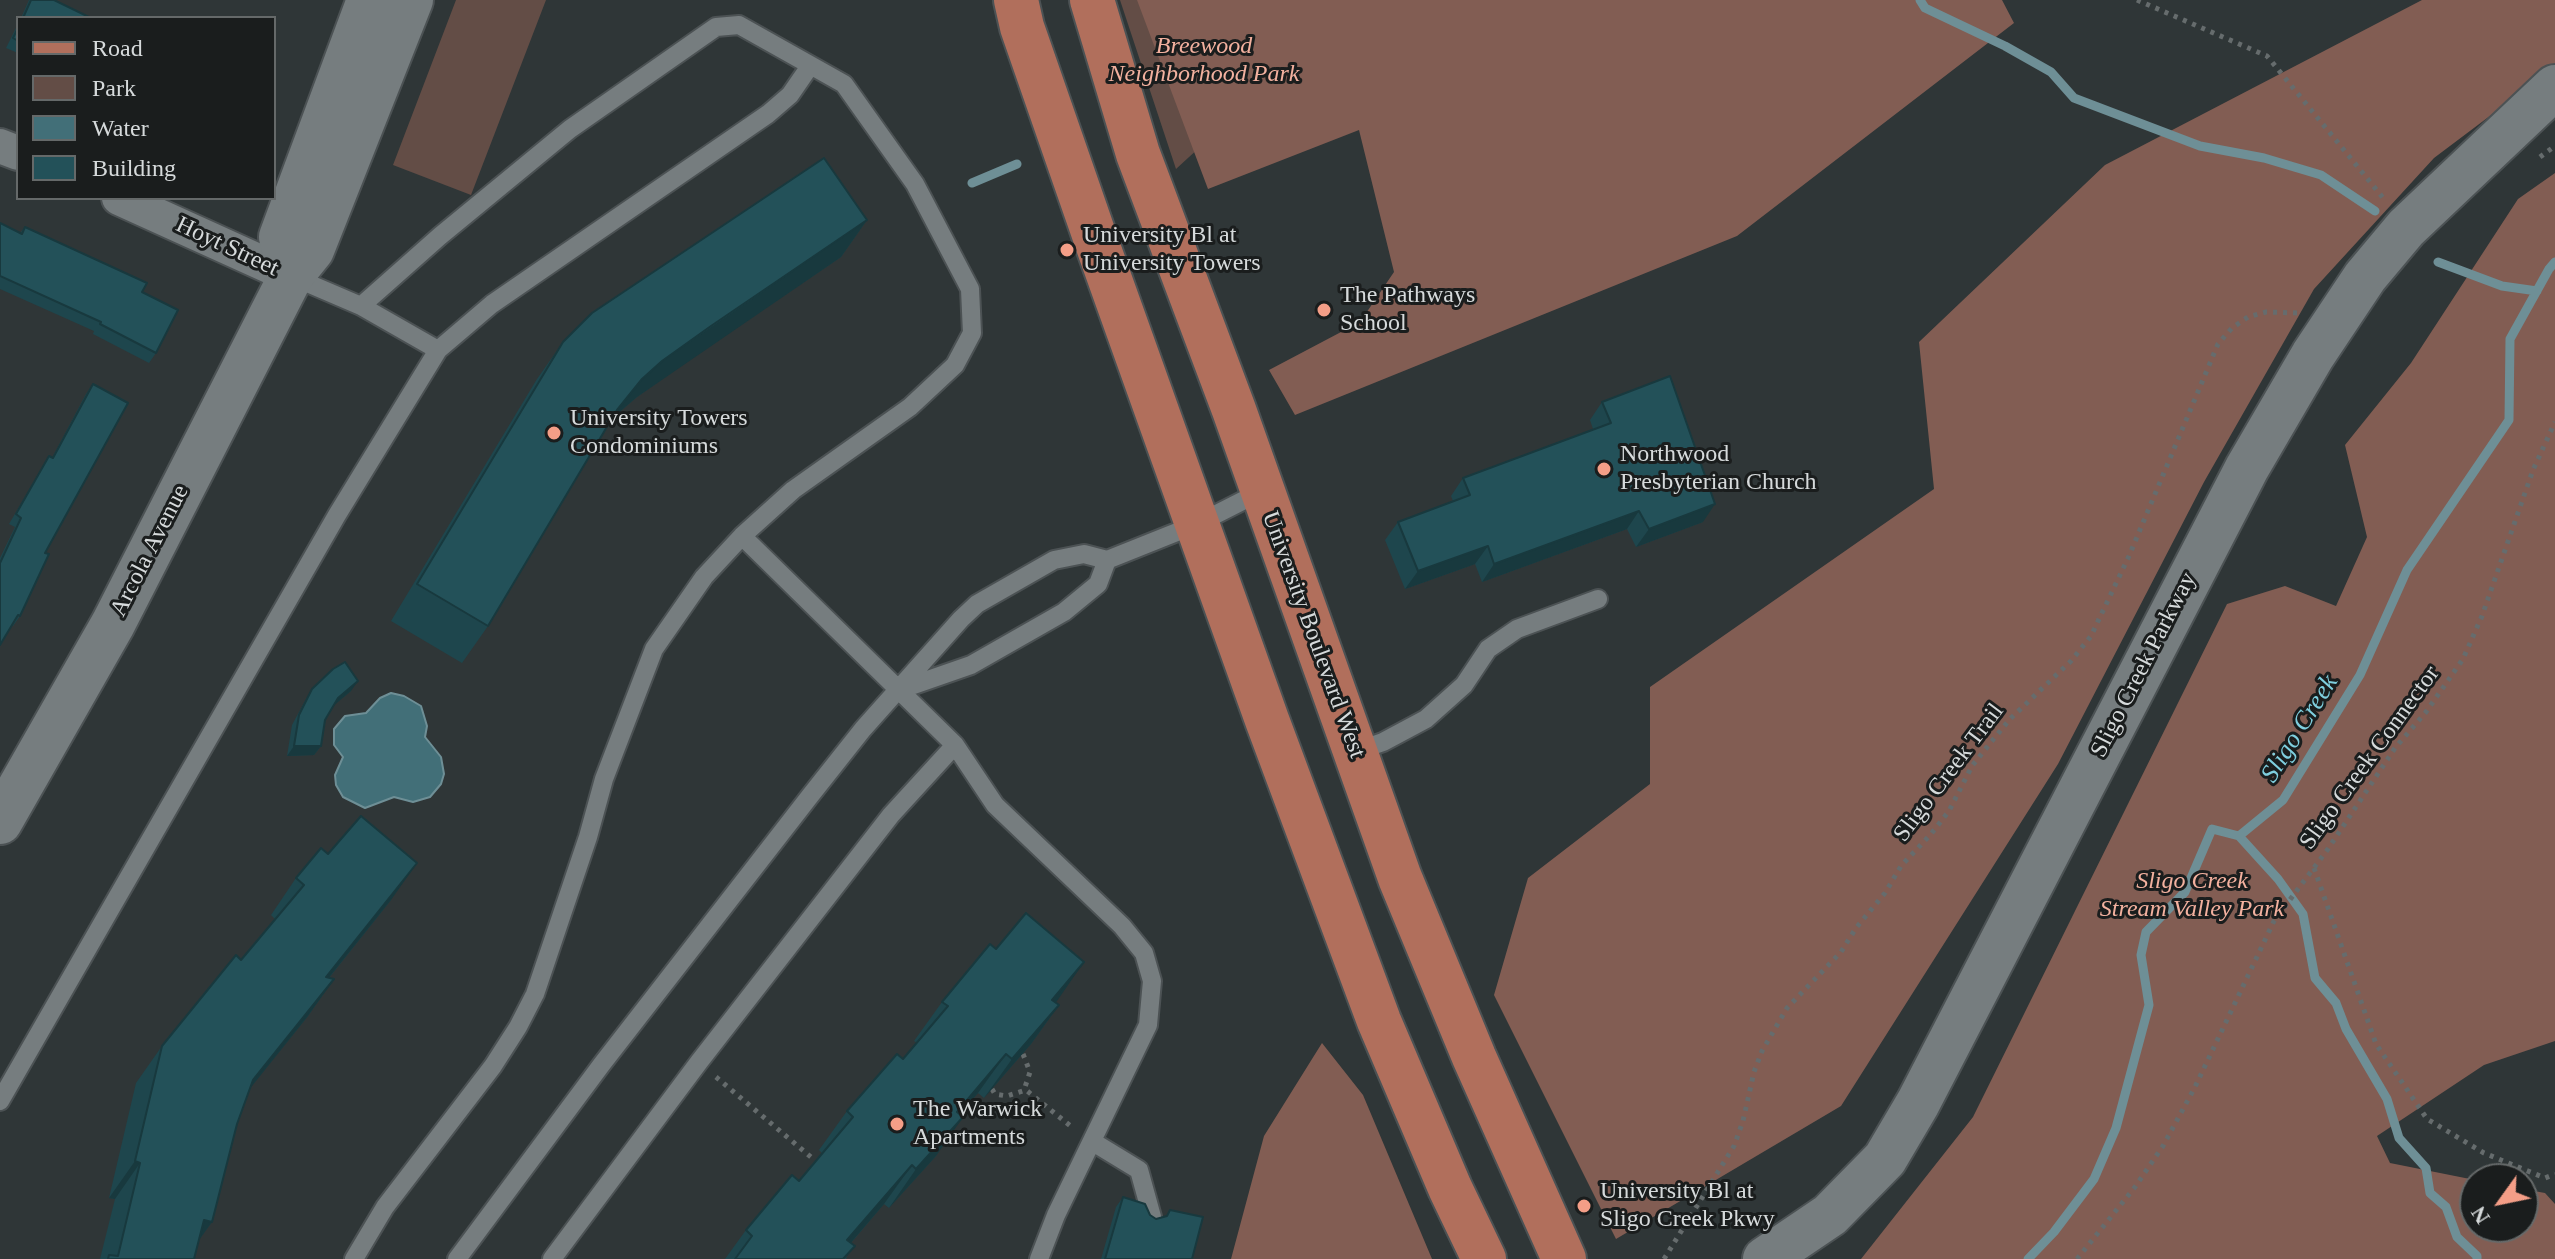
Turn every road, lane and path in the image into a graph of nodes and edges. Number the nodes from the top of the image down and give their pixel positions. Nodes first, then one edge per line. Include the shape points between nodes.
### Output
1 (369, 0) edge
2 (411, 0) edge
3 (1016, 0) edge
4 (1092, 0) edge
5 (2137, 0) edge
6 (810, 66) junction
7 (2555, 87) edge
8 (123, 200) edge
9 (2406, 228) junction
10 (291, 276) junction
11 (361, 306) junction
12 (2308, 316) dead end
13 (438, 350) junction
14 (2555, 422) edge
15 (1262, 491) junction
16 (1197, 524) junction
17 (742, 536) junction
18 (1107, 560) junction
19 (1598, 599) dead end
20 (899, 690) junction
21 (955, 745) junction
22 (1354, 752) junction
23 (0, 822) edge
24 (2314, 868) junction
25 (1023, 1054) edge
26 (731, 1089) dead end
27 (992, 1089) edge
28 (1024, 1091) junction
29 (0, 1101) edge
30 (1054, 1115) dead end
31 (1093, 1142) junction
32 (819, 1164) edge
33 (2555, 1174) edge
34 (1152, 1217) edge
35 (354, 1259) edge
36 (457, 1259) edge
37 (552, 1259) edge
38 (1039, 1259) edge
39 (1484, 1259) edge
40 (1564, 1259) edge
41 (1664, 1259) edge
42 (1765, 1259) edge
43 (2077, 1259) edge

1 - 10 street via 281,237
2 - 10 street, Arcola Avenue via 312,250
3 - 16 main road
4 - 15 main road, University Boulevard West via 1138,154
5 - 9 path via 2267,56
6 - 11 lane via 739,25 716,27 570,129
6 - 13 lane via 790,95 768,114 492,304
6 - 17 lane via 844,84 915,184 970,289 972,333 955,365 910,407 793,490
7 - 9 street, Sligo Creek Parkway
8 - 10 street, Hoyt Street
9 - 42 street, Sligo Creek Parkway via 2329,330 2247,468 1885,1159 1830,1215
10 - 11 lane
10 - 23 street, Arcola Avenue via 113,624
11 - 13 lane
12 - 41 path, Sligo Creek Trail via 2276,311 2248,317 2218,344 2091,636 1992,741 1949,811 1901,866 1841,952 1787,1008 1762,1051 1734,1146
13 - 29 lane via 337,515
14 - 24 path, Sligo Creek Connector via 2463,659
15 - 16 lane
15 - 22 main road, University Boulevard West
16 - 18 lane
16 - 39 main road via 1379,1021
17 - 20 lane
17 - 35 lane via 704,577 654,649 604,779 535,994 518,1027 385,1207
18 - 20 lane via 1098,584 1064,612 971,665
18 - 20 lane via 1084,554 1054,560 977,604
19 - 22 lane via 1517,629 1488,649 1464,685 1426,719
20 - 21 lane
20 - 36 lane via 810,796
21 - 31 lane via 995,805 1144,953 1152,981 1148,1025
21 - 37 lane via 881,827
22 - 40 main road, University Boulevard West via 1405,892
24 - 33 path via 2376,1044 2427,1119 2484,1153 2545,1178
24 - 43 path, Sligo Creek Connector via 2274,921 2163,1146
25 - 28 path via 1030,1072
26 - 32 path
27 - 28 path via 1007,1096
28 - 30 path
31 - 34 lane via 1139,1170
31 - 38 lane

